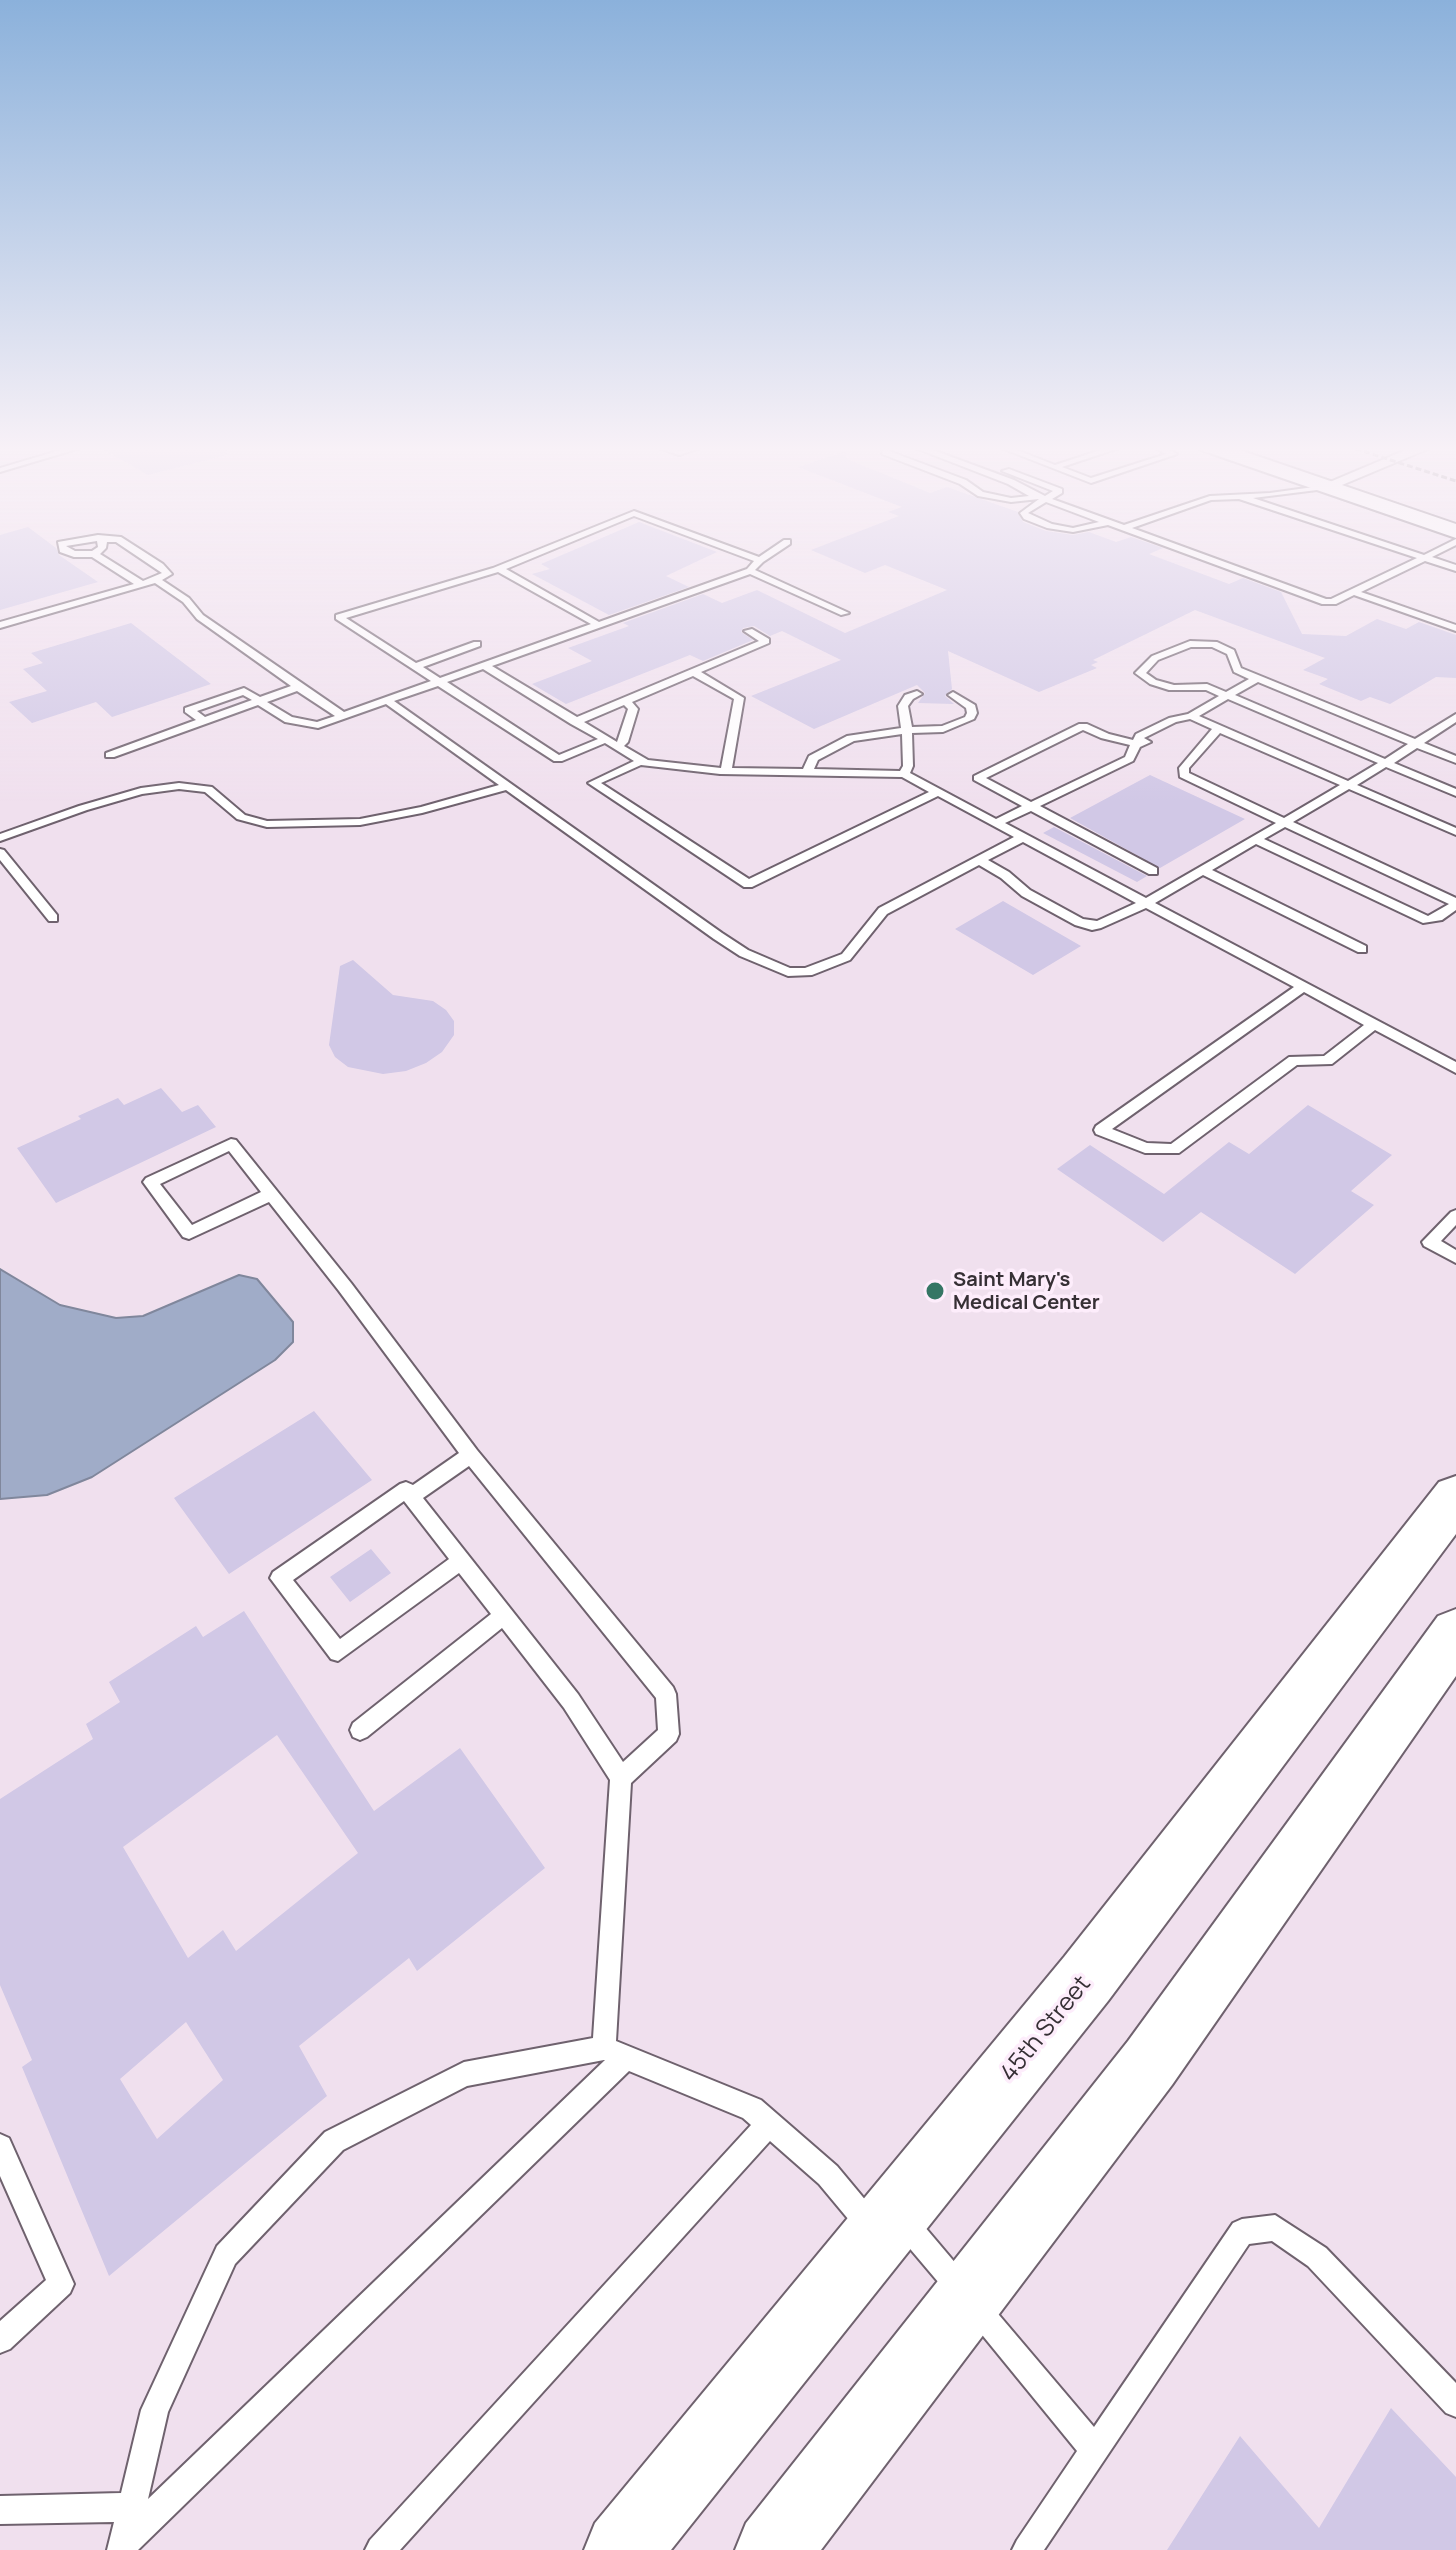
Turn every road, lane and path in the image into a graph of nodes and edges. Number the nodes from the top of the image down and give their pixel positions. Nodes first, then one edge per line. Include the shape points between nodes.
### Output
1 (111, 565) edge
2 (158, 565) edge
3 (509, 565) edge
4 (755, 565) edge
5 (1227, 565) edge
6 (1407, 565) edge
7 (499, 569) junction
8 (750, 571) junction
9 (156, 580) junction
10 (141, 584) junction
11 (1354, 592) junction
12 (844, 613) dead end
13 (597, 624) junction
14 (0, 625) edge
15 (1456, 628) edge
16 (749, 631) dead end
17 (477, 644) dead end
18 (483, 665) junction
19 (414, 667) junction
20 (695, 673) junction
21 (1256, 679) junction
22 (441, 681) junction
23 (298, 687) junction
24 (917, 694) dead end
25 (953, 695) dead end
26 (1227, 696) junction
27 (386, 700) junction
28 (260, 701) junction
29 (626, 701) junction
30 (1194, 711) junction
31 (342, 716) junction
32 (1456, 717) edge
33 (204, 721) junction
34 (575, 722) junction
35 (1219, 728) junction
36 (907, 730) junction
37 (604, 740) junction
38 (1417, 743) junction
39 (1138, 744) junction
40 (616, 747) junction
41 (110, 755) dead end
42 (1456, 760) edge
43 (640, 762) junction
44 (1386, 763) junction
45 (726, 771) junction
46 (807, 772) junction
47 (904, 774) junction
48 (1348, 784) junction
49 (506, 787) junction
50 (938, 792) junction
51 (1456, 793) edge
52 (1029, 805) junction
53 (1284, 822) junction
54 (996, 823) junction
55 (1456, 832) edge
56 (1024, 837) junction
57 (0, 838) edge
58 (1255, 839) junction
59 (0, 852) edge
60 (979, 860) junction
61 (1203, 870) junction
62 (1153, 871) dead end
63 (1148, 902) junction
64 (1456, 904) edge
65 (53, 918) dead end
66 (1362, 949) dead end
67 (1304, 986) junction
68 (1374, 1024) junction
69 (1456, 1068) edge
70 (271, 1194) junction
71 (1456, 1216) edge
72 (1456, 1257) edge
73 (471, 1455) junction
74 (411, 1496) junction
75 (1454, 1505) edge
76 (462, 1560) junction
77 (504, 1615) junction
78 (1456, 1633) edge
79 (360, 1730) dead end
80 (621, 1778) junction
81 (615, 2053) junction
82 (769, 2124) junction
83 (0, 2147) edge
84 (888, 2224) junction
85 (968, 2298) junction
86 (0, 2339) edge
87 (1456, 2403) edge
88 (1096, 2451) junction
89 (132, 2507) junction
90 (0, 2510) edge
91 (123, 2546) edge
92 (380, 2550) edge
93 (622, 2550) edge
94 (773, 2550) edge
95 (1027, 2550) edge

1 - 10 lane
2 - 9 lane via 168,574
3 - 7 lane
4 - 8 lane
5 - 11 lane via 1325,602
6 - 11 lane
7 - 13 lane
7 - 19 lane via 339,617
8 - 12 lane
8 - 13 lane
9 - 10 lane
9 - 23 lane
10 - 14 lane
11 - 15 lane
13 - 18 lane
16 - 20 lane via 766,641
17 - 19 lane
18 - 22 lane
18 - 34 lane
19 - 22 lane
20 - 29 lane
20 - 45 lane via 739,698
21 - 26 lane
21 - 26 lane via 1237,670 1231,652 1203,643 1155,658 1140,673 1177,692 1207,687
21 - 38 lane
22 - 27 lane
22 - 37 lane via 558,759
23 - 28 lane
23 - 31 lane
24 - 36 lane via 903,706
25 - 36 lane via 971,707 969,719 943,729
26 - 30 lane
26 - 44 lane
27 - 31 lane
27 - 49 lane
28 - 31 lane via 307,725
28 - 33 lane
28 - 33 lane via 244,691 189,710
29 - 34 lane
29 - 40 lane via 633,709 623,742
30 - 35 lane
30 - 39 lane via 1172,730
32 - 38 lane
33 - 41 lane
34 - 37 lane
35 - 48 lane
35 - 53 lane via 1184,768 1184,775
36 - 46 lane via 851,738 813,758
36 - 47 lane
37 - 40 lane
38 - 42 lane
38 - 44 lane
39 - 52 lane via 1129,759
39 - 52 lane via 1083,726 978,778
40 - 43 lane
43 - 45 lane
43 - 50 lane via 593,783 748,884
44 - 48 lane
44 - 51 lane
45 - 46 lane
46 - 47 lane
47 - 50 lane
48 - 53 lane
48 - 55 lane
49 - 57 lane via 360,822 267,824 241,817 208,789 179,786 141,791
49 - 60 lane via 744,953 788,972 807,972 846,957 883,911
50 - 54 lane
52 - 54 lane
52 - 62 lane
53 - 58 lane
53 - 64 lane
54 - 56 lane
56 - 60 lane
56 - 63 lane
58 - 61 lane
58 - 64 lane via 1427,920
59 - 65 lane
60 - 63 lane via 1026,893 1092,926
61 - 63 lane
61 - 66 lane
63 - 67 lane
67 - 68 lane
67 - 68 lane via 1101,1130 1145,1148 1174,1149 1294,1060 1327,1061
68 - 69 lane
70 - 70 lane via 231,1144 151,1182 189,1233
70 - 73 lane
71 - 72 lane via 1430,1242
73 - 74 lane
73 - 80 lane via 666,1694 669,1734
74 - 76 lane
74 - 76 lane via 406,1490 280,1578 338,1652
75 - 84 main road, 45th Street via 1086,1979
76 - 77 lane
77 - 79 lane
77 - 80 lane via 571,1701
78 - 85 main road via 1150,2063
80 - 81 lane
81 - 82 lane via 752,2109
81 - 89 lane via 464,2074 334,2141 226,2255 155,2410
81 - 91 lane
82 - 84 lane
82 - 92 lane
83 - 86 lane via 61,2284
84 - 85 lane
84 - 93 main road, 45th Street
85 - 88 lane
85 - 94 main road
87 - 88 lane via 1317,2257 1275,2228 1242,2232
88 - 95 lane
89 - 90 lane
89 - 91 lane

